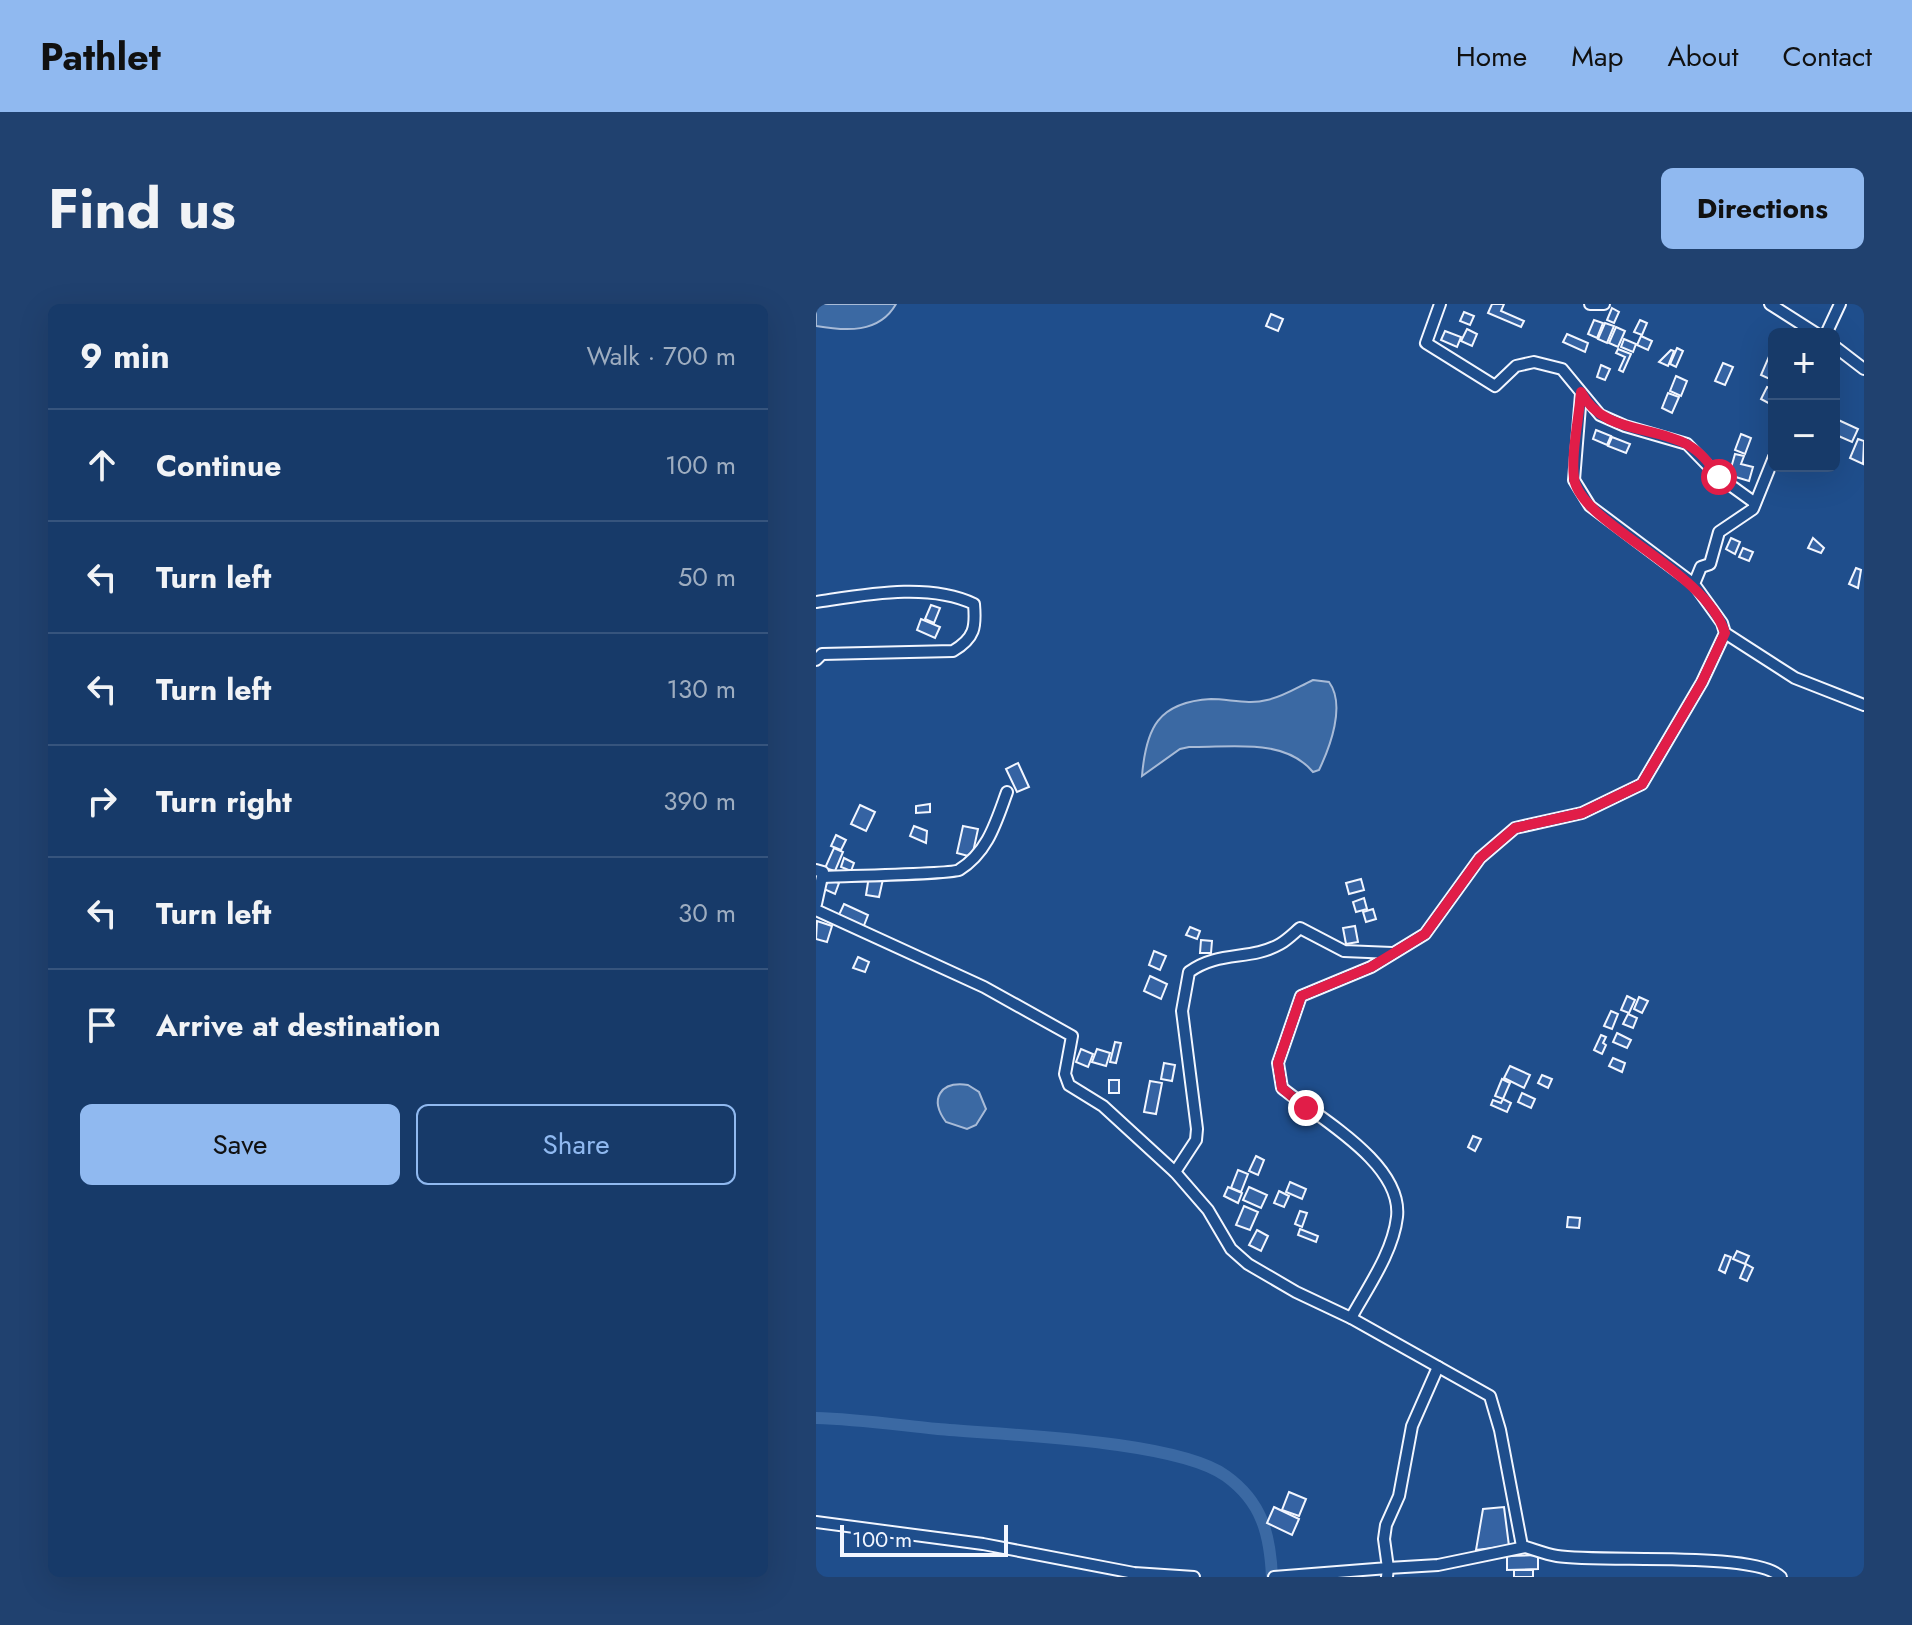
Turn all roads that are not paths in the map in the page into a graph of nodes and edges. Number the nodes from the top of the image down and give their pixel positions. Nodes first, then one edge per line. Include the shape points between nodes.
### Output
1 (1440, 304) edge
2 (1590, 304) edge
3 (1604, 304) edge
4 (1770, 304) edge
5 (1840, 304) edge
6 (1808, 328) edge
7 (1829, 328) edge
8 (1840, 351) edge
9 (1864, 369) edge
10 (1581, 392) junction
11 (1768, 472) edge
12 (1755, 503) junction
13 (1694, 584) junction
14 (816, 602) edge
15 (1725, 633) junction
16 (816, 660) edge
17 (1864, 705) edge
18 (1007, 792) dead end
19 (819, 873) edge
20 (816, 904) edge
21 (816, 910) edge
22 (1395, 953) junction
23 (1175, 1172) junction
24 (1351, 1318) junction
25 (1438, 1367) junction
26 (816, 1522) edge
27 (1525, 1547) junction
28 (1388, 1573) edge
29 (1280, 1576) edge
30 (1194, 1577) edge
31 (1781, 1577) edge

1 - 10 street via 1426,343 1495,386 1516,366 1534,362 1562,369
2 - 3 street
4 - 6 street
5 - 7 street
8 - 9 street
10 - 12 street via 1600,415 1687,444
10 - 13 street via 1574,480 1590,506
11 - 12 street
12 - 13 street via 1719,532 1710,564 1701,567
13 - 15 street
14 - 16 street via 888,595 959,597 974,604 976,627 968,642 953,651 836,653
15 - 17 street via 1795,678
15 - 22 street via 1642,784 1582,813 1515,828 1480,858 1425,934
18 - 19 street via 992,833 979,853 956,872
19 - 20 street
21 - 23 street via 984,987 1072,1036 1065,1074 1069,1085 1103,1106
22 - 23 street via 1344,951 1300,928 1281,944 1254,954 1207,959 1189,972 1182,1011 1197,1129 1196,1140
22 - 24 street via 1301,996 1278,1063 1282,1088 1377,1164 1398,1215 1388,1247
23 - 24 street via 1248,1264
24 - 25 street
25 - 27 street via 1490,1396
25 - 28 street via 1412,1426 1399,1496 1386,1525
26 - 30 street via 983,1544 1134,1573
27 - 28 street
27 - 31 street via 1591,1559 1726,1563 1775,1571
28 - 29 street

